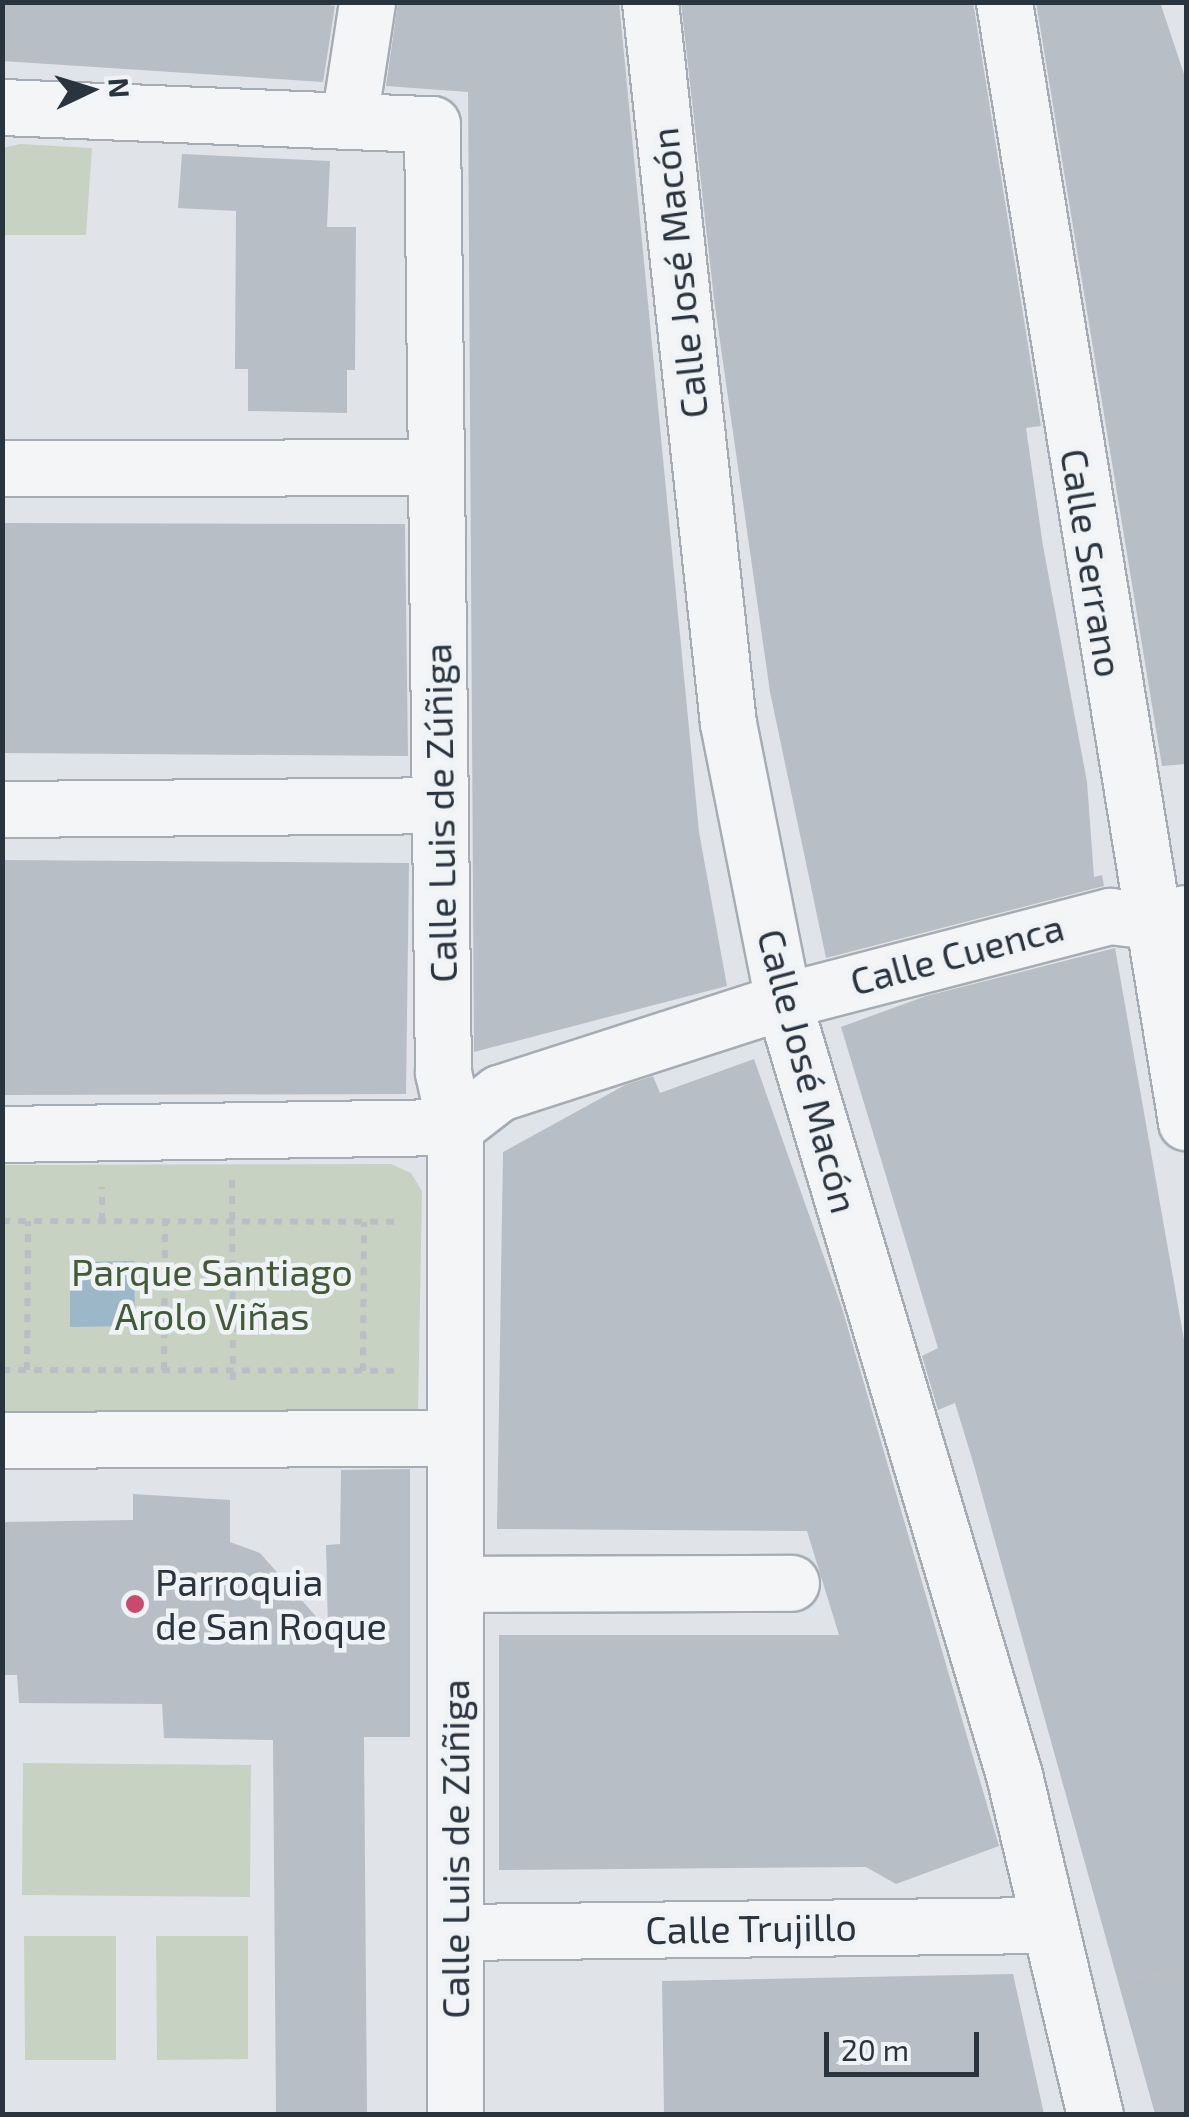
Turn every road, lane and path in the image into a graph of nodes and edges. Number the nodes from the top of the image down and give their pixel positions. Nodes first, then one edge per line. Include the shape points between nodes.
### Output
1 (368, 2) edge
2 (650, 2) edge
3 (1004, 2) edge
4 (2, 107) edge
5 (349, 120) junction
6 (436, 467) junction
7 (2, 468) edge
8 (440, 805) junction
9 (2, 808) edge
10 (1167, 917) edge
11 (782, 1001) junction
12 (1186, 1122) edge
13 (455, 1127) junction
14 (2, 1134) edge
15 (232, 1175) dead end
16 (102, 1176) dead end
17 (2, 1221) edge
18 (28, 1221) junction
19 (102, 1221) junction
20 (165, 1222) junction
21 (232, 1222) junction
22 (364, 1222) junction
23 (410, 1222) dead end
24 (2, 1370) edge
25 (28, 1370) junction
26 (164, 1370) junction
27 (233, 1370) junction
28 (363, 1371) junction
29 (411, 1371) dead end
30 (233, 1400) dead end
31 (455, 1438) junction
32 (2, 1440) edge
33 (792, 1583) dead end
34 (456, 1584) junction
35 (1047, 1924) junction
36 (455, 1932) junction
37 (1186, 1970) edge
38 (1064, 1991) junction
39 (455, 2114) edge
40 (1095, 2114) edge

1 - 5 street
2 - 11 street, Calle José Macón via 728,722
3 - 10 street, Calle Serrano
4 - 5 street
5 - 6 street, Calle Luis de Zúñiga via 432,124
6 - 7 street
6 - 8 street, Calle Luis de Zúñiga
8 - 9 street
8 - 13 street, Calle Luis de Zúñiga via 443,1072
10 - 11 street, Calle Cuenca via 1110,916
10 - 12 street, Calle Serrano
11 - 13 street, Calle Cuenca via 499,1092
11 - 35 street, Calle José Macón via 1014,1776
13 - 14 street
13 - 31 street, Calle Luis de Zúñiga
15 - 21 path
16 - 19 path
17 - 18 path
18 - 19 path
18 - 25 path
19 - 20 path
20 - 21 path
20 - 26 path
21 - 22 path
21 - 27 path
22 - 23 path
22 - 28 path
24 - 25 path
25 - 26 path
26 - 27 path
27 - 28 path
27 - 30 path
28 - 29 path
31 - 32 street
31 - 34 street, Calle Luis de Zúñiga
33 - 34 street
34 - 36 street, Calle Luis de Zúñiga
35 - 36 street, Calle Trujillo
35 - 38 street, Calle José Macón
36 - 39 street, Calle Luis de Zúñiga
37 - 38 path
38 - 40 street, Calle José Macón

